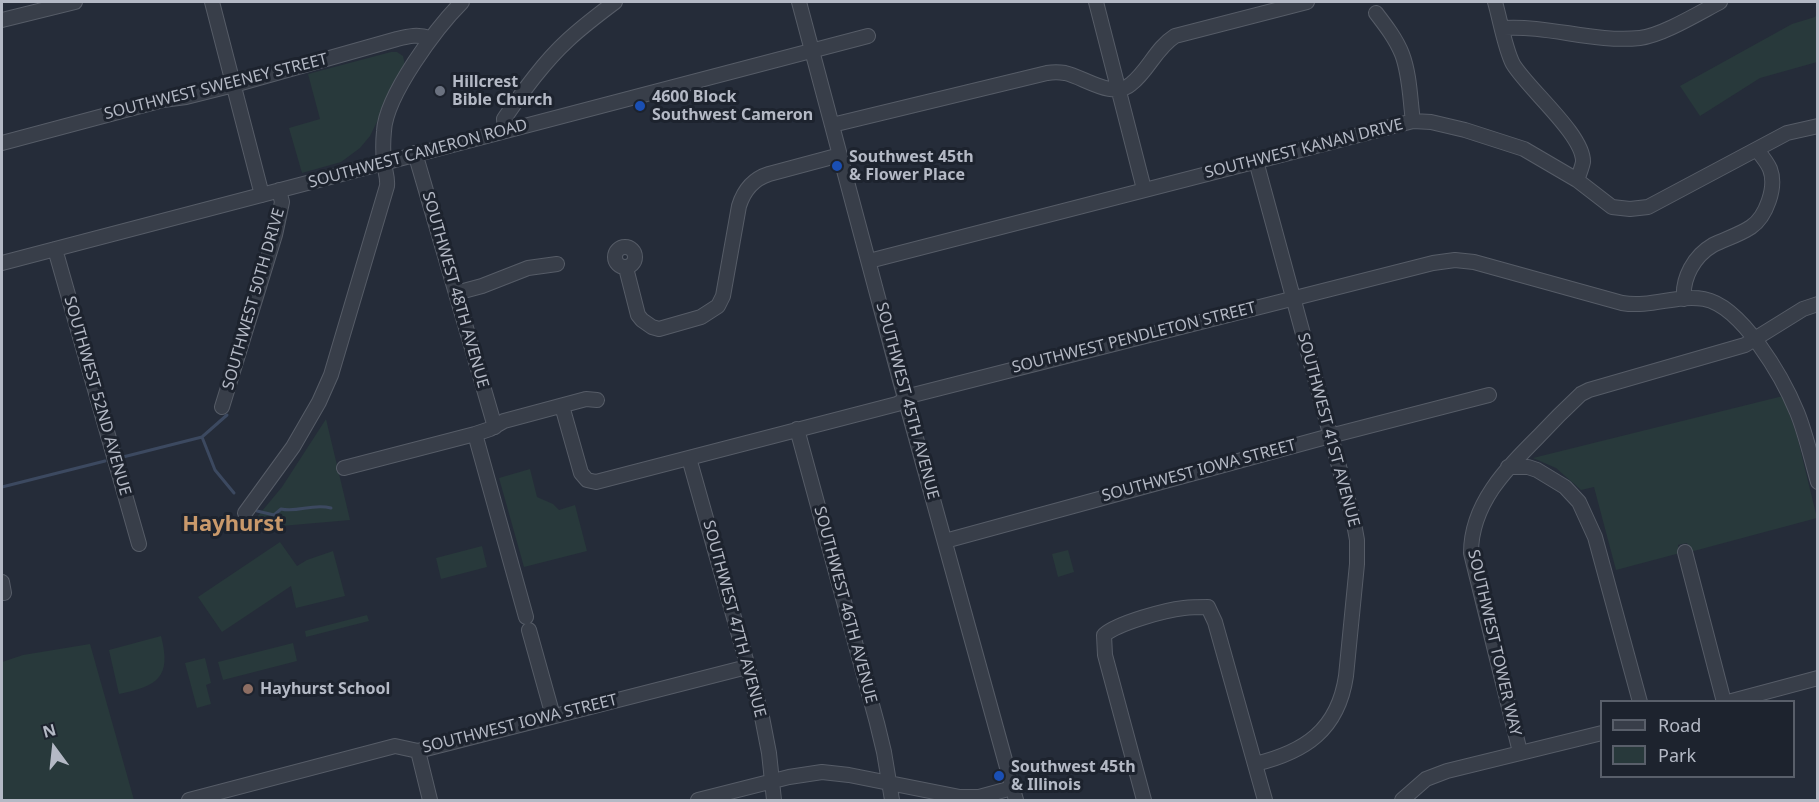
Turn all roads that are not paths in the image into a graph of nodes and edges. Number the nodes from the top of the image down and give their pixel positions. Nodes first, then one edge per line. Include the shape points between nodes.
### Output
1 (75, 2) edge
2 (212, 2) edge
3 (462, 2) edge
4 (615, 2) edge
5 (799, 2) edge
6 (1096, 2) edge
7 (1307, 2) edge
8 (1495, 2) edge
9 (1720, 2) edge
10 (1376, 13) dead end
11 (2, 20) edge
12 (1503, 28) junction
13 (868, 36) dead end
14 (430, 38) junction
15 (812, 51) junction
16 (234, 85) junction
17 (1119, 89) junction
18 (1413, 122) junction
19 (832, 125) junction
20 (1818, 126) edge
21 (505, 131) junction
22 (2, 143) edge
23 (1757, 150) junction
24 (415, 153) junction
25 (840, 155) junction
26 (1256, 161) junction
27 (384, 162) junction
28 (1577, 180) junction
29 (1143, 189) junction
30 (279, 190) junction
31 (262, 195) junction
32 (55, 249) junction
33 (869, 261) junction
34 (2, 262) edge
35 (557, 264) dead end
36 (626, 268) dead end
37 (456, 293) junction
38 (1292, 298) junction
39 (1684, 299) junction
40 (1818, 304) edge
41 (1755, 340) junction
42 (1489, 395) dead end
43 (597, 400) dead end
44 (906, 400) junction
45 (562, 406) junction
46 (222, 407) dead end
47 (495, 427) junction
48 (797, 429) junction
49 (475, 434) junction
50 (1330, 436) junction
51 (690, 458) junction
52 (1508, 467) junction
53 (344, 468) dead end
54 (1818, 482) edge
55 (245, 513) dead end
56 (945, 541) junction
57 (139, 544) dead end
58 (1684, 552) dead end
59 (747, 667) junction
60 (1818, 678) edge
61 (1639, 700) edge
62 (1725, 700) edge
63 (1734, 700) edge
64 (553, 716) junction
65 (1600, 733) edge
66 (418, 751) junction
67 (1520, 752) junction
68 (1255, 764) junction
69 (772, 782) junction
70 (890, 783) junction
71 (1014, 794) edge
72 (189, 801) edge
73 (430, 801) edge
74 (698, 801) edge
75 (774, 801) edge
76 (891, 801) edge
77 (1144, 801) edge
78 (1265, 801) edge
79 (1402, 801) edge

1 - 11 street
2 - 16 street
3 - 14 street
4 - 21 street via 554,54 504,119
5 - 15 street, SOUTHWEST 45TH AVENUE
6 - 17 street
7 - 17 street via 1174,36 1133,83
8 - 12 street
9 - 12 street via 1641,38 1607,38 1521,26
10 - 18 street via 1402,53
12 - 28 street via 1513,63 1578,146 1583,161
13 - 15 street, SOUTHWEST CAMERON ROAD
14 - 16 street, SOUTHWEST SWEENEY STREET via 406,36
14 - 27 street via 390,108 384,132
15 - 19 street, SOUTHWEST 45TH AVENUE
15 - 21 street, SOUTHWEST CAMERON ROAD
16 - 22 street, SOUTHWEST SWEENEY STREET
16 - 31 street
17 - 19 street via 1066,73 1047,72
17 - 29 street
18 - 26 street, SOUTHWEST KANAN DRIVE
18 - 28 street, SOUTHWEST KANAN DRIVE via 1465,130 1524,149
19 - 25 street, SOUTHWEST 45TH AVENUE
20 - 23 street, SOUTHWEST KANAN DRIVE via 1787,133
21 - 24 street, SOUTHWEST CAMERON ROAD
23 - 28 street, SOUTHWEST KANAN DRIVE via 1648,207 1612,207
23 - 39 street via 1771,172 1764,211 1751,227 1713,245 1698,258 1686,278
24 - 27 street, SOUTHWEST CAMERON ROAD
24 - 37 street, SOUTHWEST 48TH AVENUE
25 - 33 street, SOUTHWEST 45TH AVENUE
25 - 36 street via 762,176 750,185 739,206 725,290 718,306 706,315 666,327 649,326 638,315
26 - 29 street, SOUTHWEST KANAN DRIVE
26 - 38 street, SOUTHWEST 41ST AVENUE
27 - 30 street, SOUTHWEST CAMERON ROAD
27 - 55 street via 387,186 331,375 294,447
29 - 33 street, SOUTHWEST KANAN DRIVE
30 - 31 street, SOUTHWEST CAMERON ROAD
30 - 46 street, SOUTHWEST 50TH DRIVE via 282,202 275,235
31 - 32 street, SOUTHWEST CAMERON ROAD
32 - 34 street, SOUTHWEST CAMERON ROAD
32 - 57 street, SOUTHWEST 52ND AVENUE
33 - 44 street, SOUTHWEST 45TH AVENUE
35 - 37 street via 528,268
37 - 47 street, SOUTHWEST 48TH AVENUE
38 - 39 street, SOUTHWEST PENDLETON STREET via 1455,260 1629,304
38 - 44 street, SOUTHWEST PENDLETON STREET via 913,395
38 - 50 street, SOUTHWEST 41ST AVENUE
39 - 41 street, SOUTHWEST PENDLETON STREET via 1703,299 1722,306
40 - 41 street via 1803,309
41 - 52 street, SOUTHWEST TOWER WAY via 1581,394
41 - 54 street, SOUTHWEST PENDLETON STREET via 1793,403
42 - 50 street, SOUTHWEST IOWA STREET
43 - 45 street
44 - 48 street, SOUTHWEST PENDLETON STREET
44 - 56 street, SOUTHWEST 45TH AVENUE
45 - 47 street via 504,421
45 - 51 street, SOUTHWEST PENDLETON STREET via 581,473 587,480 597,482
47 - 49 street
48 - 51 street, SOUTHWEST PENDLETON STREET
48 - 70 street, SOUTHWEST 46TH AVENUE
49 - 53 street
49 - 64 street
50 - 56 street, SOUTHWEST IOWA STREET
50 - 68 street, SOUTHWEST 41ST AVENUE via 1357,540 1343,692 1334,715 1307,743 1291,753
51 - 59 street, SOUTHWEST 47TH AVENUE
52 - 61 street via 1537,470 1565,487 1579,502 1596,537
52 - 67 street, SOUTHWEST TOWER WAY via 1485,499 1471,538 1471,552
56 - 71 street, SOUTHWEST 45TH AVENUE
58 - 62 street
59 - 64 street, SOUTHWEST IOWA STREET
59 - 69 street, SOUTHWEST 47TH AVENUE via 762,717
60 - 63 street
64 - 66 street, SOUTHWEST IOWA STREET
65 - 67 street
66 - 72 street, SOUTHWEST IOWA STREET via 395,746
66 - 73 street
67 - 79 street via 1436,775
68 - 77 street via 1208,607 1176,609 1121,625 1104,635 1104,648
68 - 78 street
69 - 70 street via 822,772
69 - 74 street
69 - 75 street, SOUTHWEST 47TH AVENUE
70 - 71 street via 960,797
70 - 76 street, SOUTHWEST 46TH AVENUE

